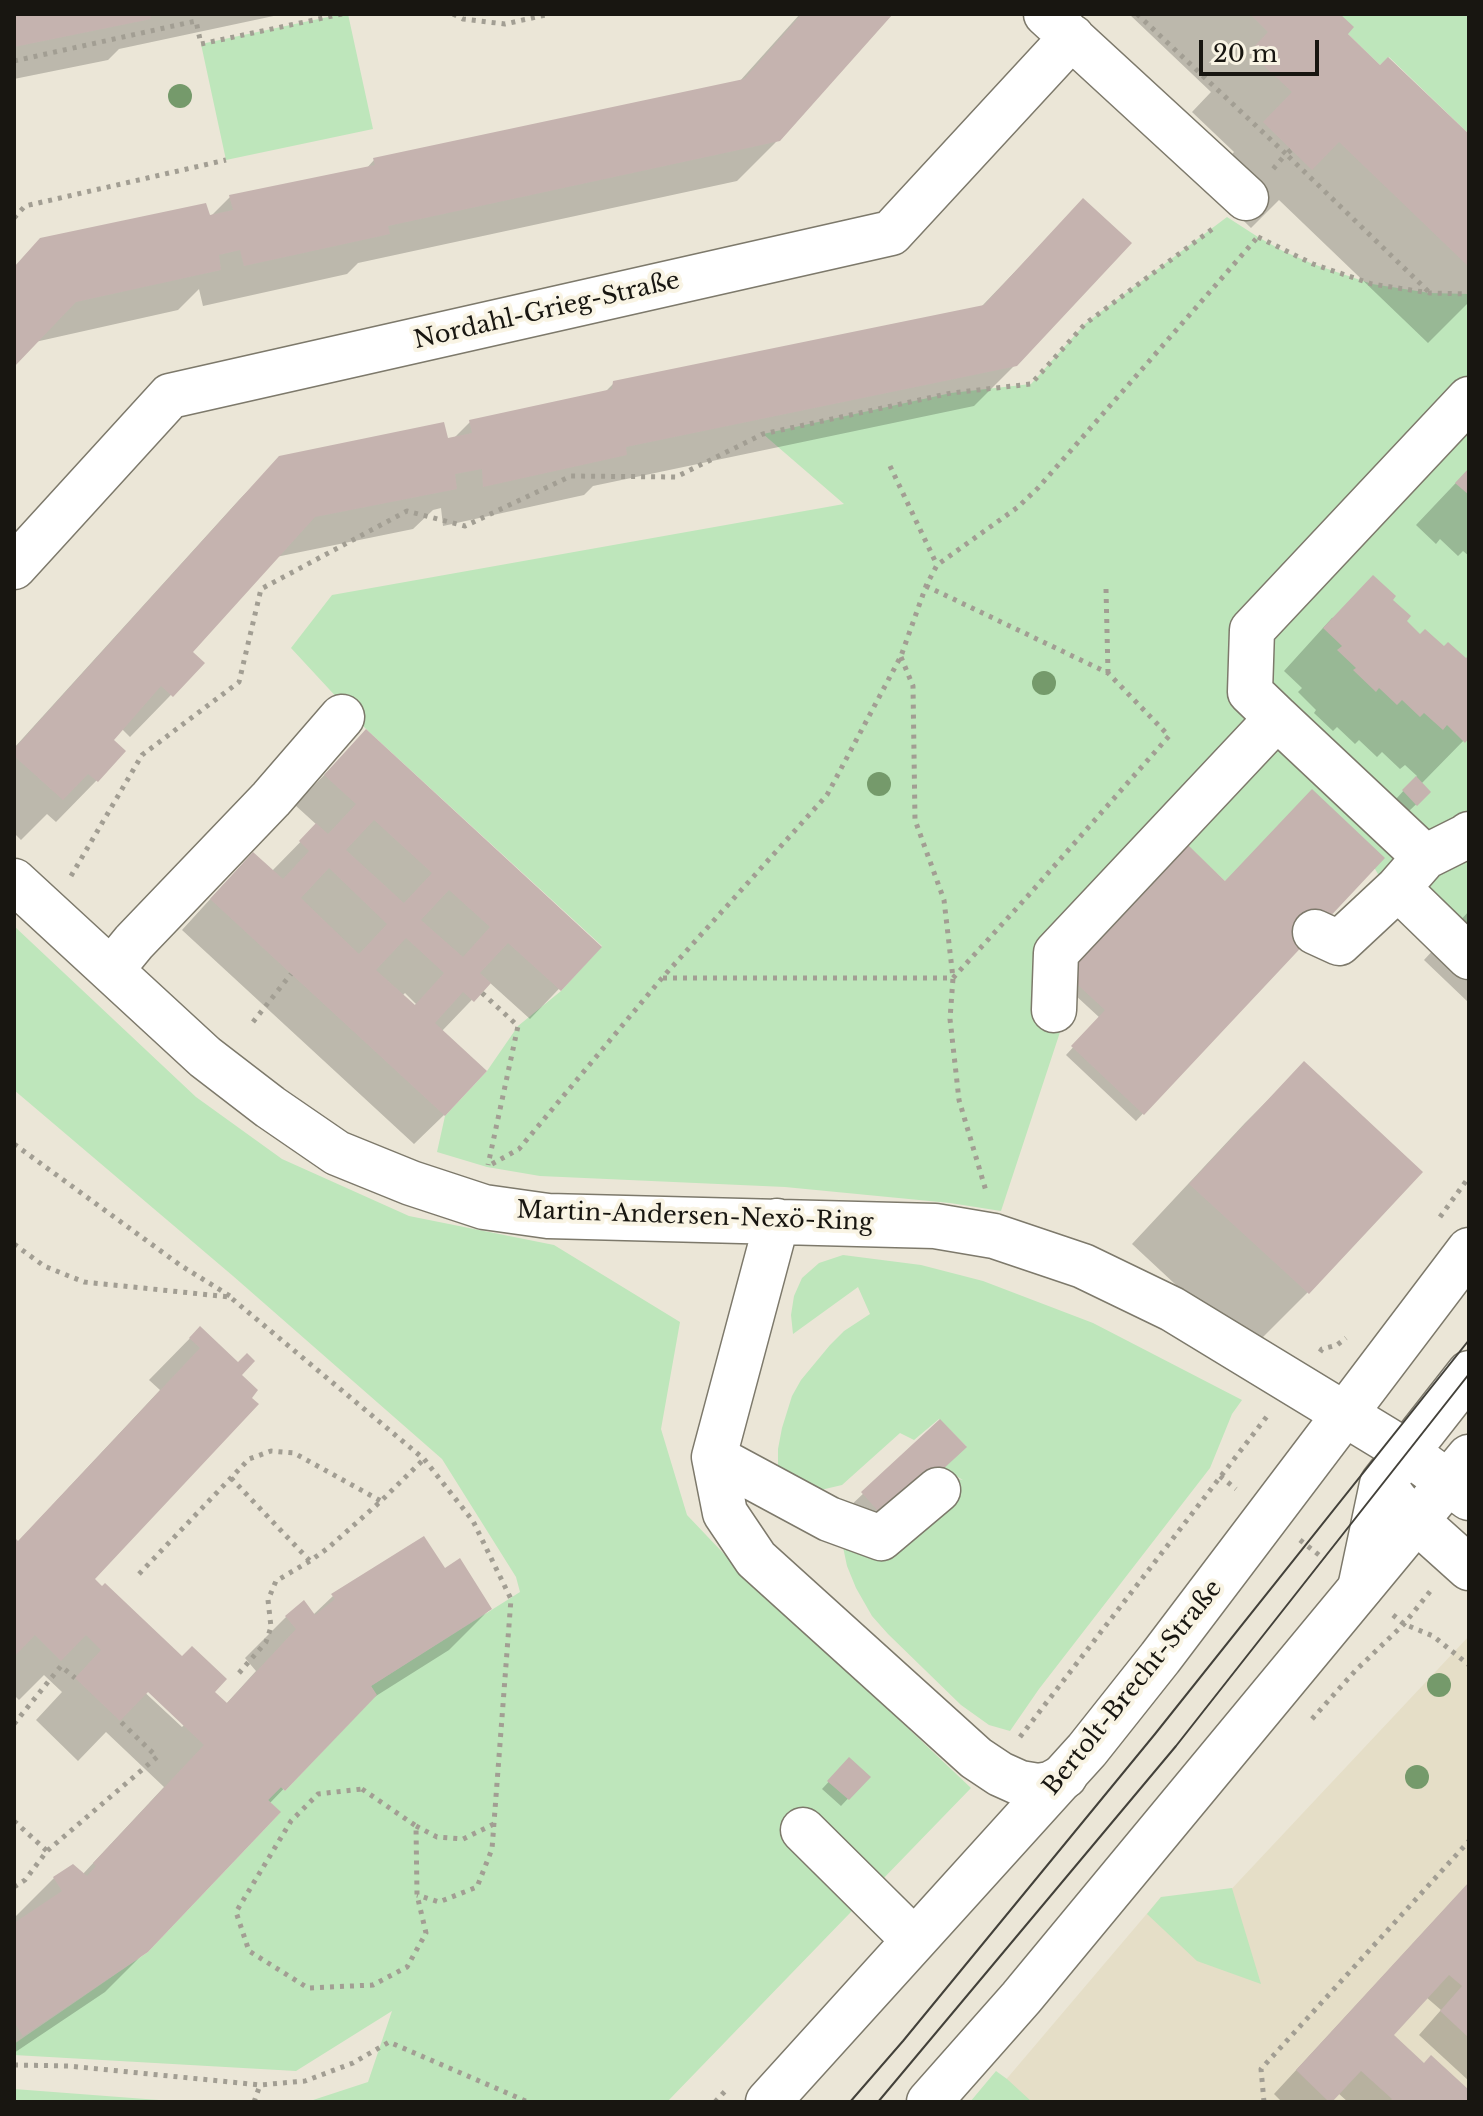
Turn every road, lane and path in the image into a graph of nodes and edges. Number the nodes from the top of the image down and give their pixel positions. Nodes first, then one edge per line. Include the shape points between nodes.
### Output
1 (342, 14) edge
2 (453, 14) edge
3 (550, 14) edge
4 (1137, 14) edge
5 (1059, 26) edge
6 (14, 61) edge
7 (1288, 152) junction
8 (226, 160) dead end
9 (14, 218) edge
10 (1244, 218) junction
11 (1430, 293) junction
12 (1469, 294) edge
13 (1469, 399) edge
14 (890, 466) dead end
15 (937, 565) junction
16 (14, 567) edge
17 (926, 586) junction
18 (1106, 589) dead end
19 (901, 656) junction
20 (1108, 673) junction
21 (342, 717) dead end
22 (1277, 718) junction
23 (1469, 834) edge
24 (1412, 872) junction
25 (14, 881) edge
26 (68, 881) dead end
27 (1315, 932) dead end
28 (1469, 957) edge
29 (111, 970) junction
30 (291, 974) dead end
31 (662, 978) junction
32 (953, 978) junction
33 (482, 993) dead end
34 (1054, 1010) dead end
35 (253, 1022) dead end
36 (14, 1144) edge
37 (987, 1195) dead end
38 (777, 1221) junction
39 (14, 1244) edge
40 (1469, 1250) edge
41 (230, 1297) junction
42 (1469, 1373) edge
43 (1344, 1414) junction
44 (1254, 1433) dead end
45 (714, 1457) junction
46 (424, 1459) junction
47 (1395, 1468) junction
48 (1220, 1476) junction
49 (231, 1478) junction
50 (1462, 1479) edge
51 (938, 1490) dead end
52 (381, 1501) junction
53 (1269, 1515) junction
54 (1416, 1521) junction
55 (310, 1561) junction
56 (1469, 1568) edge
57 (139, 1574) dead end
58 (1360, 1588) junction
59 (1469, 1665) edge
60 (239, 1673) dead end
61 (75, 1678) dead end
62 (120, 1721) dead end
63 (14, 1724) edge
64 (1000, 1774) junction
65 (1065, 1776) junction
66 (14, 1821) edge
67 (494, 1824) junction
68 (416, 1826) junction
69 (803, 1830) dead end
70 (1469, 1841) edge
71 (47, 1851) junction
72 (14, 1887) edge
73 (417, 1895) junction
74 (914, 1940) junction
75 (14, 2065) edge
76 (260, 2085) junction
77 (526, 2101) edge
78 (254, 2102) edge
79 (768, 2102) edge
80 (929, 2102) edge
81 (1264, 2102) edge

1 - 6 path via 201,44 196,21
2 - 3 path via 505,24
4 - 7 path
5 - 10 street
5 - 16 street, Nordahl-Grieg-Straße via 891,233 170,396
7 - 10 path
7 - 11 path
8 - 9 path via 25,206
10 - 11 path via 1313,264 1372,284
10 - 15 path via 1038,488
10 - 26 path via 1085,324 1031,384 951,393 763,434 676,477 571,476 465,526 407,511 261,589 239,682 142,755
11 - 12 path
13 - 22 street via 1252,630 1250,692
14 - 15 path
15 - 17 path
17 - 19 path
17 - 20 path
18 - 20 path
19 - 31 path via 827,795
19 - 32 path via 913,686 915,820 944,900
20 - 32 path via 1169,736
21 - 29 street
22 - 24 street
22 - 34 street via 1056,953
23 - 24 street
24 - 27 street via 1339,943
24 - 28 street
25 - 29 street, Martin-Andersen-Nexö-Ring
29 - 38 street, Martin-Andersen-Nexö-Ring via 205,1057 270,1107 337,1153 411,1183 484,1207 548,1216
30 - 35 path
31 - 32 path
31 - 33 path via 519,1149 487,1167 518,1026
32 - 37 path via 950,1019 959,1100
36 - 41 path
38 - 43 street, Martin-Andersen-Nexö-Ring via 935,1226 1026,1246 1083,1266 1172,1309
38 - 45 street
39 - 41 path via 44,1266 84,1282
40 - 43 street, Bertolt-Brecht-Straße
41 - 46 path
42 - 47 street
43 - 47 street, Martin-Andersen-Nexö-Ring
43 - 53 street, Bertolt-Brecht-Straße
44 - 48 path
45 - 51 street via 829,1519 881,1538
45 - 64 street via 725,1513 756,1559
46 - 52 path
46 - 67 path via 473,1521 511,1599
47 - 50 street
47 - 54 street via 1400,1506
47 - 58 street
48 - 53 path
48 - 64 path via 1017,1741
49 - 52 path via 249,1459 271,1451 294,1453
49 - 55 path
49 - 57 path
50 - 54 street
52 - 55 path
53 - 58 path
53 - 65 street, Bertolt-Brecht-Straße
54 - 56 street
54 - 58 street
55 - 60 path via 276,1581 268,1600 271,1627 266,1642
58 - 59 path via 1404,1624 1433,1636
58 - 80 street
61 - 63 path via 61,1666
62 - 71 path via 157,1757
64 - 65 street via 1038,1786
65 - 74 street, Bertolt-Brecht-Straße
66 - 71 path
67 - 68 path via 463,1839 437,1837
67 - 73 path via 492,1849 477,1887 439,1902
68 - 73 path
68 - 73 path via 362,1789 318,1794 291,1821 236,1912 249,1951 308,1988 373,1985 407,1967 426,1933
69 - 74 street
70 - 81 path via 1261,2069
71 - 72 path
74 - 79 street, Bertolt-Brecht-Straße
75 - 76 path
76 - 77 path via 305,2081 389,2042
76 - 78 path

